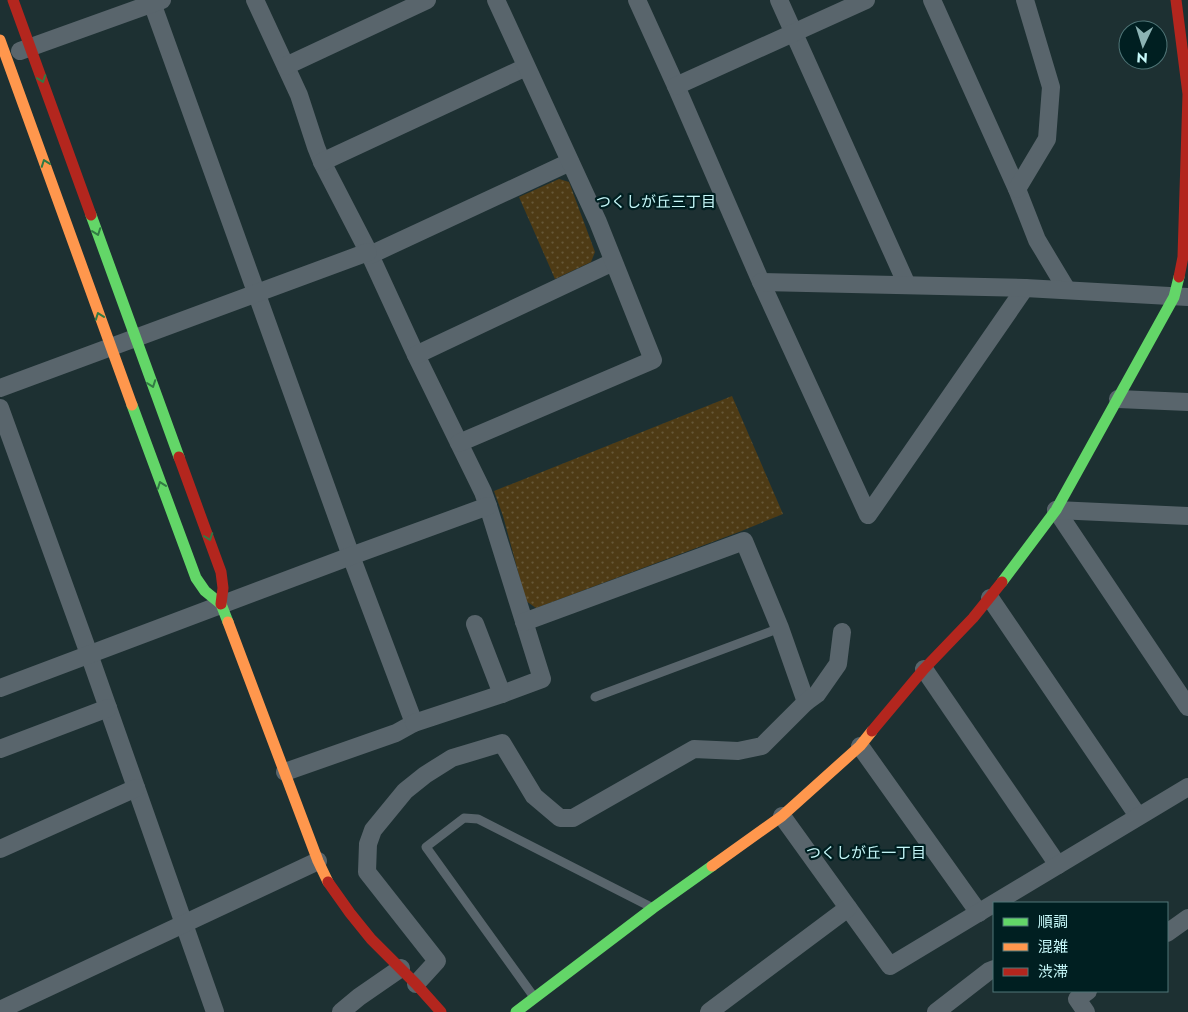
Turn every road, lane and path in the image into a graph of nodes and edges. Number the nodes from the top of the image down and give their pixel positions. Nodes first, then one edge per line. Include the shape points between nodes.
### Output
1 (13, 0) edge
2 (255, 0) edge
3 (427, 0) edge
4 (496, 0) edge
5 (637, 0) edge
6 (779, 0) edge
7 (866, 0) edge
8 (932, 0) edge
9 (1025, 0) edge
10 (1176, 0) edge
11 (155, 1) edge
12 (793, 33) junction
13 (30, 48) junction
14 (2, 51) edge
15 (286, 66) junction
16 (526, 67) junction
17 (676, 86) junction
18 (1188, 94) edge
19 (322, 162) junction
20 (570, 162) junction
21 (1017, 189) junction
22 (369, 254) junction
23 (613, 262) junction
24 (761, 282) junction
25 (907, 285) junction
26 (1025, 288) junction
27 (1067, 290) junction
28 (257, 293) junction
29 (1181, 297) edge
30 (135, 338) junction
31 (110, 347) junction
32 (416, 355) junction
33 (0, 388) edge
34 (1118, 399) junction
35 (1188, 402) edge
36 (0, 408) edge
37 (459, 443) junction
38 (488, 506) junction
39 (1056, 510) junction
40 (1188, 516) edge
41 (351, 556) junction
42 (990, 598) junction
43 (221, 604) junction
44 (524, 622) junction
45 (475, 624) dead end
46 (780, 628) junction
47 (842, 632) dead end
48 (89, 654) junction
49 (924, 669) junction
50 (0, 688) edge
51 (502, 694) junction
52 (595, 697) dead end
53 (806, 702) junction
54 (1188, 707) edge
55 (108, 708) junction
56 (414, 723) junction
57 (860, 746) junction
58 (0, 749) edge
59 (286, 772) junction
60 (1188, 786) edge
61 (136, 788) junction
62 (782, 816) junction
63 (1138, 816) junction
64 (0, 849) edge
65 (318, 861) junction
66 (1058, 865) junction
67 (996, 902) edge
68 (993, 904) edge
69 (653, 908) junction
70 (848, 908) junction
71 (979, 912) junction
72 (1188, 918) edge
73 (184, 925) junction
74 (1168, 933) edge
75 (401, 968) junction
76 (993, 969) edge
77 (416, 984) junction
78 (1087, 992) edge
79 (534, 998) junction
80 (0, 1010) edge
81 (215, 1012) edge
82 (342, 1012) edge
83 (442, 1012) edge
84 (516, 1012) edge
85 (709, 1012) edge
86 (936, 1012) edge
87 (1086, 1012) edge

1 - 13 street
2 - 15 street
3 - 15 street
4 - 16 street
5 - 17 street
6 - 12 street
7 - 12 street
8 - 21 street
9 - 21 street via 1051,87 1047,139
10 - 18 street
11 - 13 street
11 - 28 street
12 - 17 street
12 - 25 street
13 - 14 street
13 -> 30 street
31 -> 14 street
15 - 19 street
16 - 19 street
16 - 20 street
17 - 24 street
18 - 29 street
19 - 22 street
20 - 22 street
20 - 23 street
21 - 27 street via 1037,240
22 - 28 street
22 - 32 street
23 - 32 street
23 - 37 street via 653,360
24 - 25 street
24 - 26 street via 868,515
25 - 26 street
26 - 27 street
27 - 29 street
28 - 30 street
28 - 41 street
29 - 34 street
30 - 31 street
30 -> 43 street via 222,572
31 - 33 street
43 -> 31 street via 205,591 196,578
32 - 37 street
34 - 35 street
34 - 39 street
36 - 48 street
37 - 38 street
38 - 41 street
38 - 44 street
39 - 40 street
39 - 42 street
39 - 54 street
41 - 43 street
41 - 56 street
42 - 49 street
42 - 63 street
43 - 48 street
43 - 59 street
44 - 46 street via 744,541
44 - 51 street via 542,679
45 - 51 street
46 - 52 lane
46 - 53 street
47 - 53 street via 838,664
48 - 50 street
48 - 55 street
49 - 57 street
49 - 66 street
51 - 56 street
53 - 77 street via 762,746 738,751 694,749 573,818 560,818 534,796 502,743 452,758 425,775 405,791 373,830 368,844 367,872 438,961
55 - 58 street
55 - 61 street
56 - 59 street via 396,733
57 - 62 street
57 - 71 street
59 - 65 street
60 - 63 street
61 - 64 street
61 - 73 street
62 - 69 street
62 - 70 street
63 - 66 street
65 - 73 street
65 - 75 street via 350,913
66 - 67 street
68 - 71 street
69 - 79 street
69 - 79 lane via 478,819 464,818 426,847
70 - 71 street via 890,966
70 - 85 street
72 - 74 street
73 - 80 street
73 - 81 street
75 - 77 street
75 - 82 street
76 - 86 street
77 - 83 street
78 - 87 street via 1077,999
79 - 84 street

